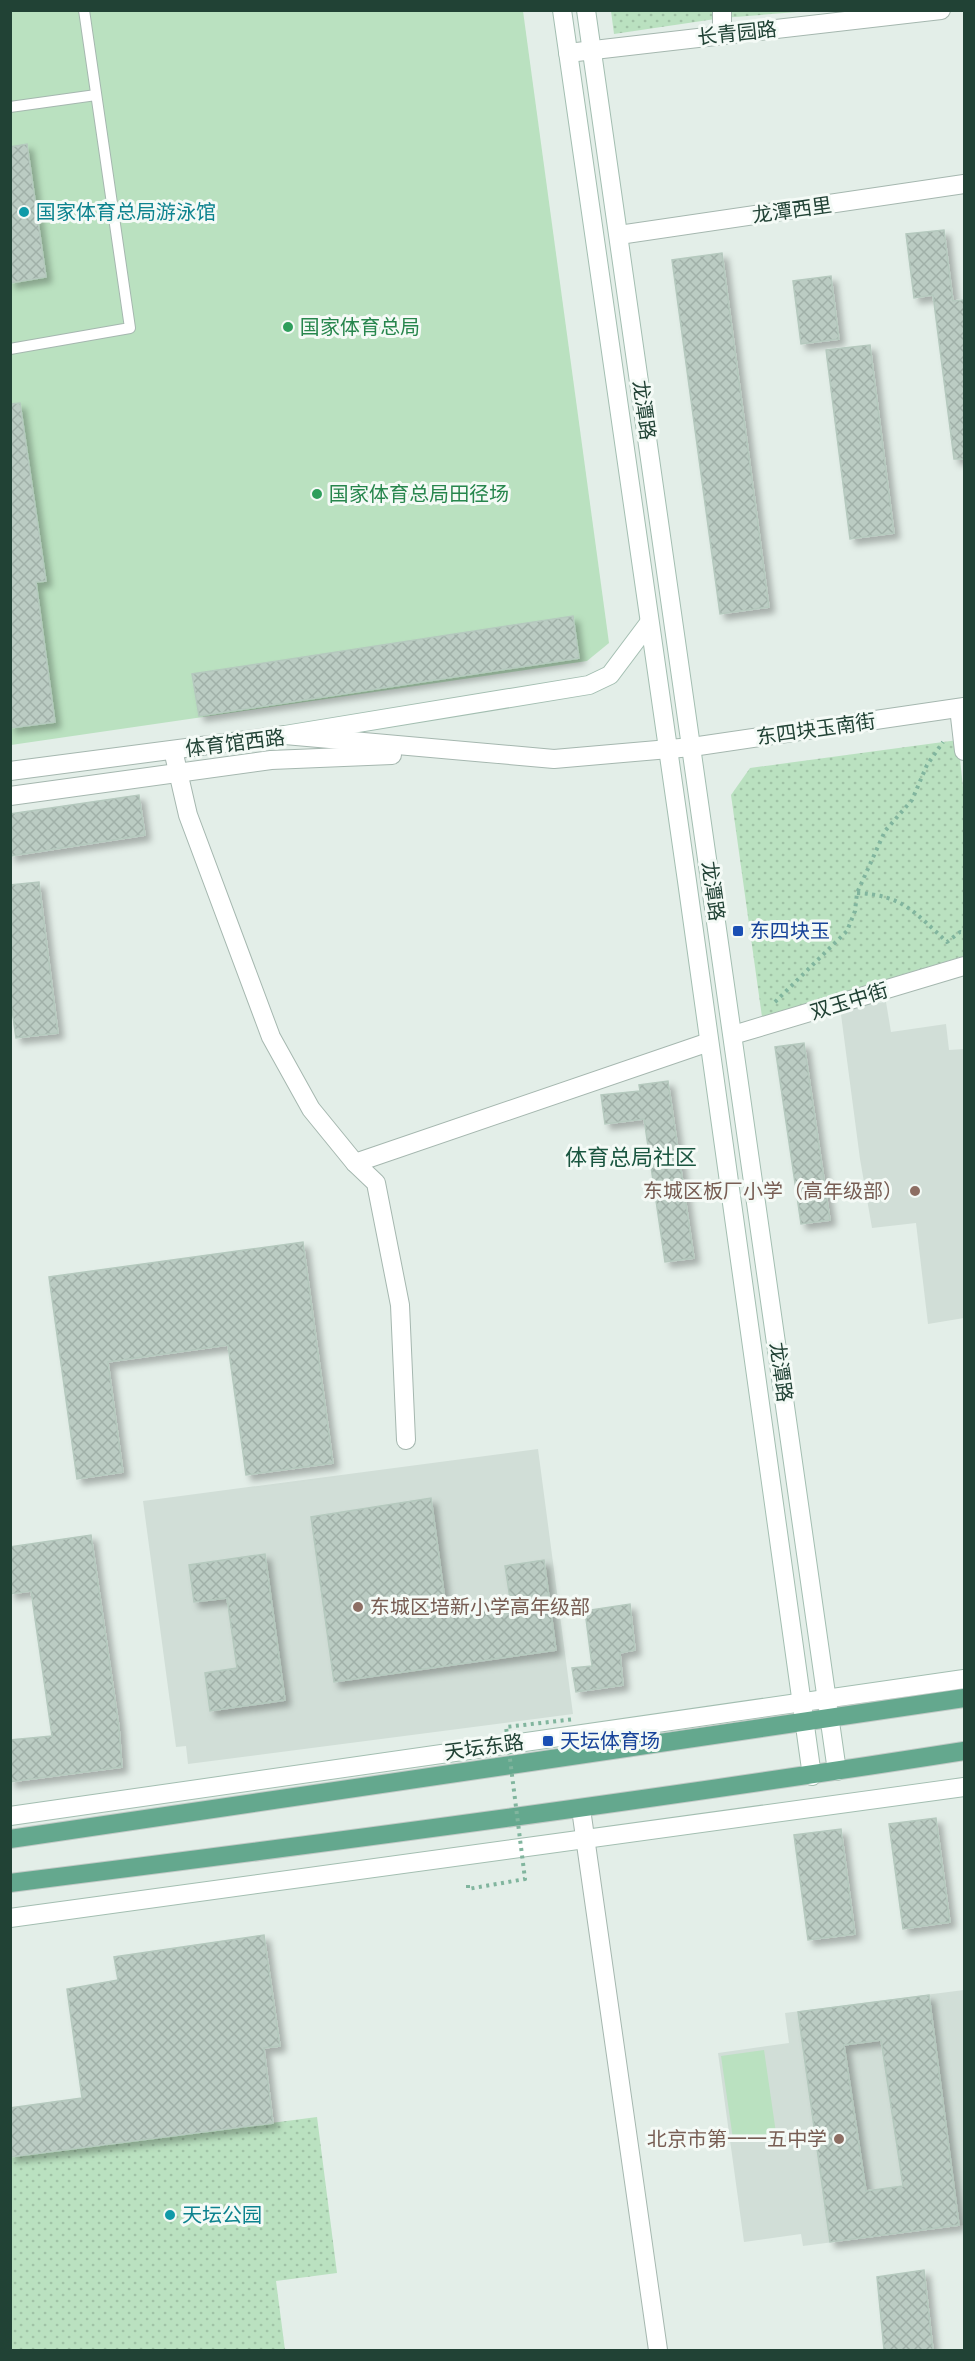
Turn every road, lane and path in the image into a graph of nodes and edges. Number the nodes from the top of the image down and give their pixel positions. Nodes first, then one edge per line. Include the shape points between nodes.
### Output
1 (84, 10) edge
2 (562, 10) edge
3 (586, 10) edge
4 (722, 10) edge
5 (942, 10) edge
6 (722, 35) junction
7 (591, 49) junction
8 (568, 53) junction
9 (96, 95) junction
10 (10, 107) edge
11 (964, 184) edge
12 (619, 235) junction
13 (10, 349) edge
14 (649, 623) junction
15 (962, 707) edge
16 (285, 735) junction
17 (945, 738) dead end
18 (692, 747) junction
19 (173, 750) junction
20 (667, 750) junction
21 (964, 751) edge
22 (460, 752) junction
23 (10, 771) edge
24 (176, 772) junction
25 (10, 796) edge
26 (857, 893) junction
27 (964, 933) edge
28 (964, 966) edge
29 (771, 1026) junction
30 (733, 1035) junction
31 (709, 1042) junction
32 (355, 1163) junction
33 (406, 1440) dead end
34 (964, 1679) edge
35 (828, 1698) junction
36 (964, 1698) edge
37 (801, 1702) junction
38 (830, 1717) junction
39 (575, 1719) dead end
40 (804, 1721) junction
41 (964, 1750) edge
42 (837, 1771) junction
43 (813, 1776) junction
44 (964, 1787) edge
45 (581, 1809) junction
46 (10, 1816) edge
47 (10, 1839) edge
48 (585, 1839) junction
49 (10, 1883) edge
50 (468, 1885) dead end
51 (10, 1918) edge
52 (658, 2350) edge

1 - 9 lane
2 - 8 street, 龙潭路
3 - 7 street, 龙潭路
4 - 6 street
5 - 6 street, 长青园路
6 - 7 street, 长青园路
7 - 8 street, 长青园路
7 - 12 street, 龙潭路
8 - 14 street, 龙潭路
9 - 10 lane
9 - 13 lane via 130,328
11 - 12 street, 龙潭西里
12 - 18 street, 龙潭路
14 - 16 street via 610,675 589,685
14 - 20 street, 龙潭路
15 - 18 street, 东四块玉南街
15 - 21 street
16 - 19 street, 体育馆西路
16 - 22 street, 体育馆西路
17 - 26 path via 927,765 912,800 885,831
18 - 20 street, 东四块玉南街
18 - 30 street, 龙潭路
19 - 23 street, 体育馆西路
19 - 24 street
20 - 22 street, 体育馆西路 via 554,759
20 - 31 street, 龙潭路
22 - 24 street, 体育馆西路 via 271,760
24 - 25 street, 体育馆西路
24 - 32 street via 188,815 271,1037 311,1108
26 - 27 path via 878,894 903,903 947,942
26 - 29 path via 847,931 772,1006
28 - 29 street, 双玉中街
29 - 30 street, 双玉中街
30 - 35 street, 龙潭路
31 - 32 street
31 - 37 street, 龙潭路
32 - 33 street via 376,1183 400,1305
34 - 35 street
35 - 37 street
35 - 38 street, 龙潭路
36 - 38 main road, 天坛东路
37 - 40 street, 龙潭路
37 - 46 street
38 - 40 main road, 天坛东路
38 - 42 street, 龙潭路
39 - 50 path, bridge via 506,1727 525,1879 468,1889
40 - 43 street, 龙潭路
40 - 47 main road, 天坛东路
41 - 42 main road
42 - 43 main road
43 - 45 main road
44 - 48 street
45 - 48 street
45 - 49 main road
48 - 51 street
48 - 52 street

